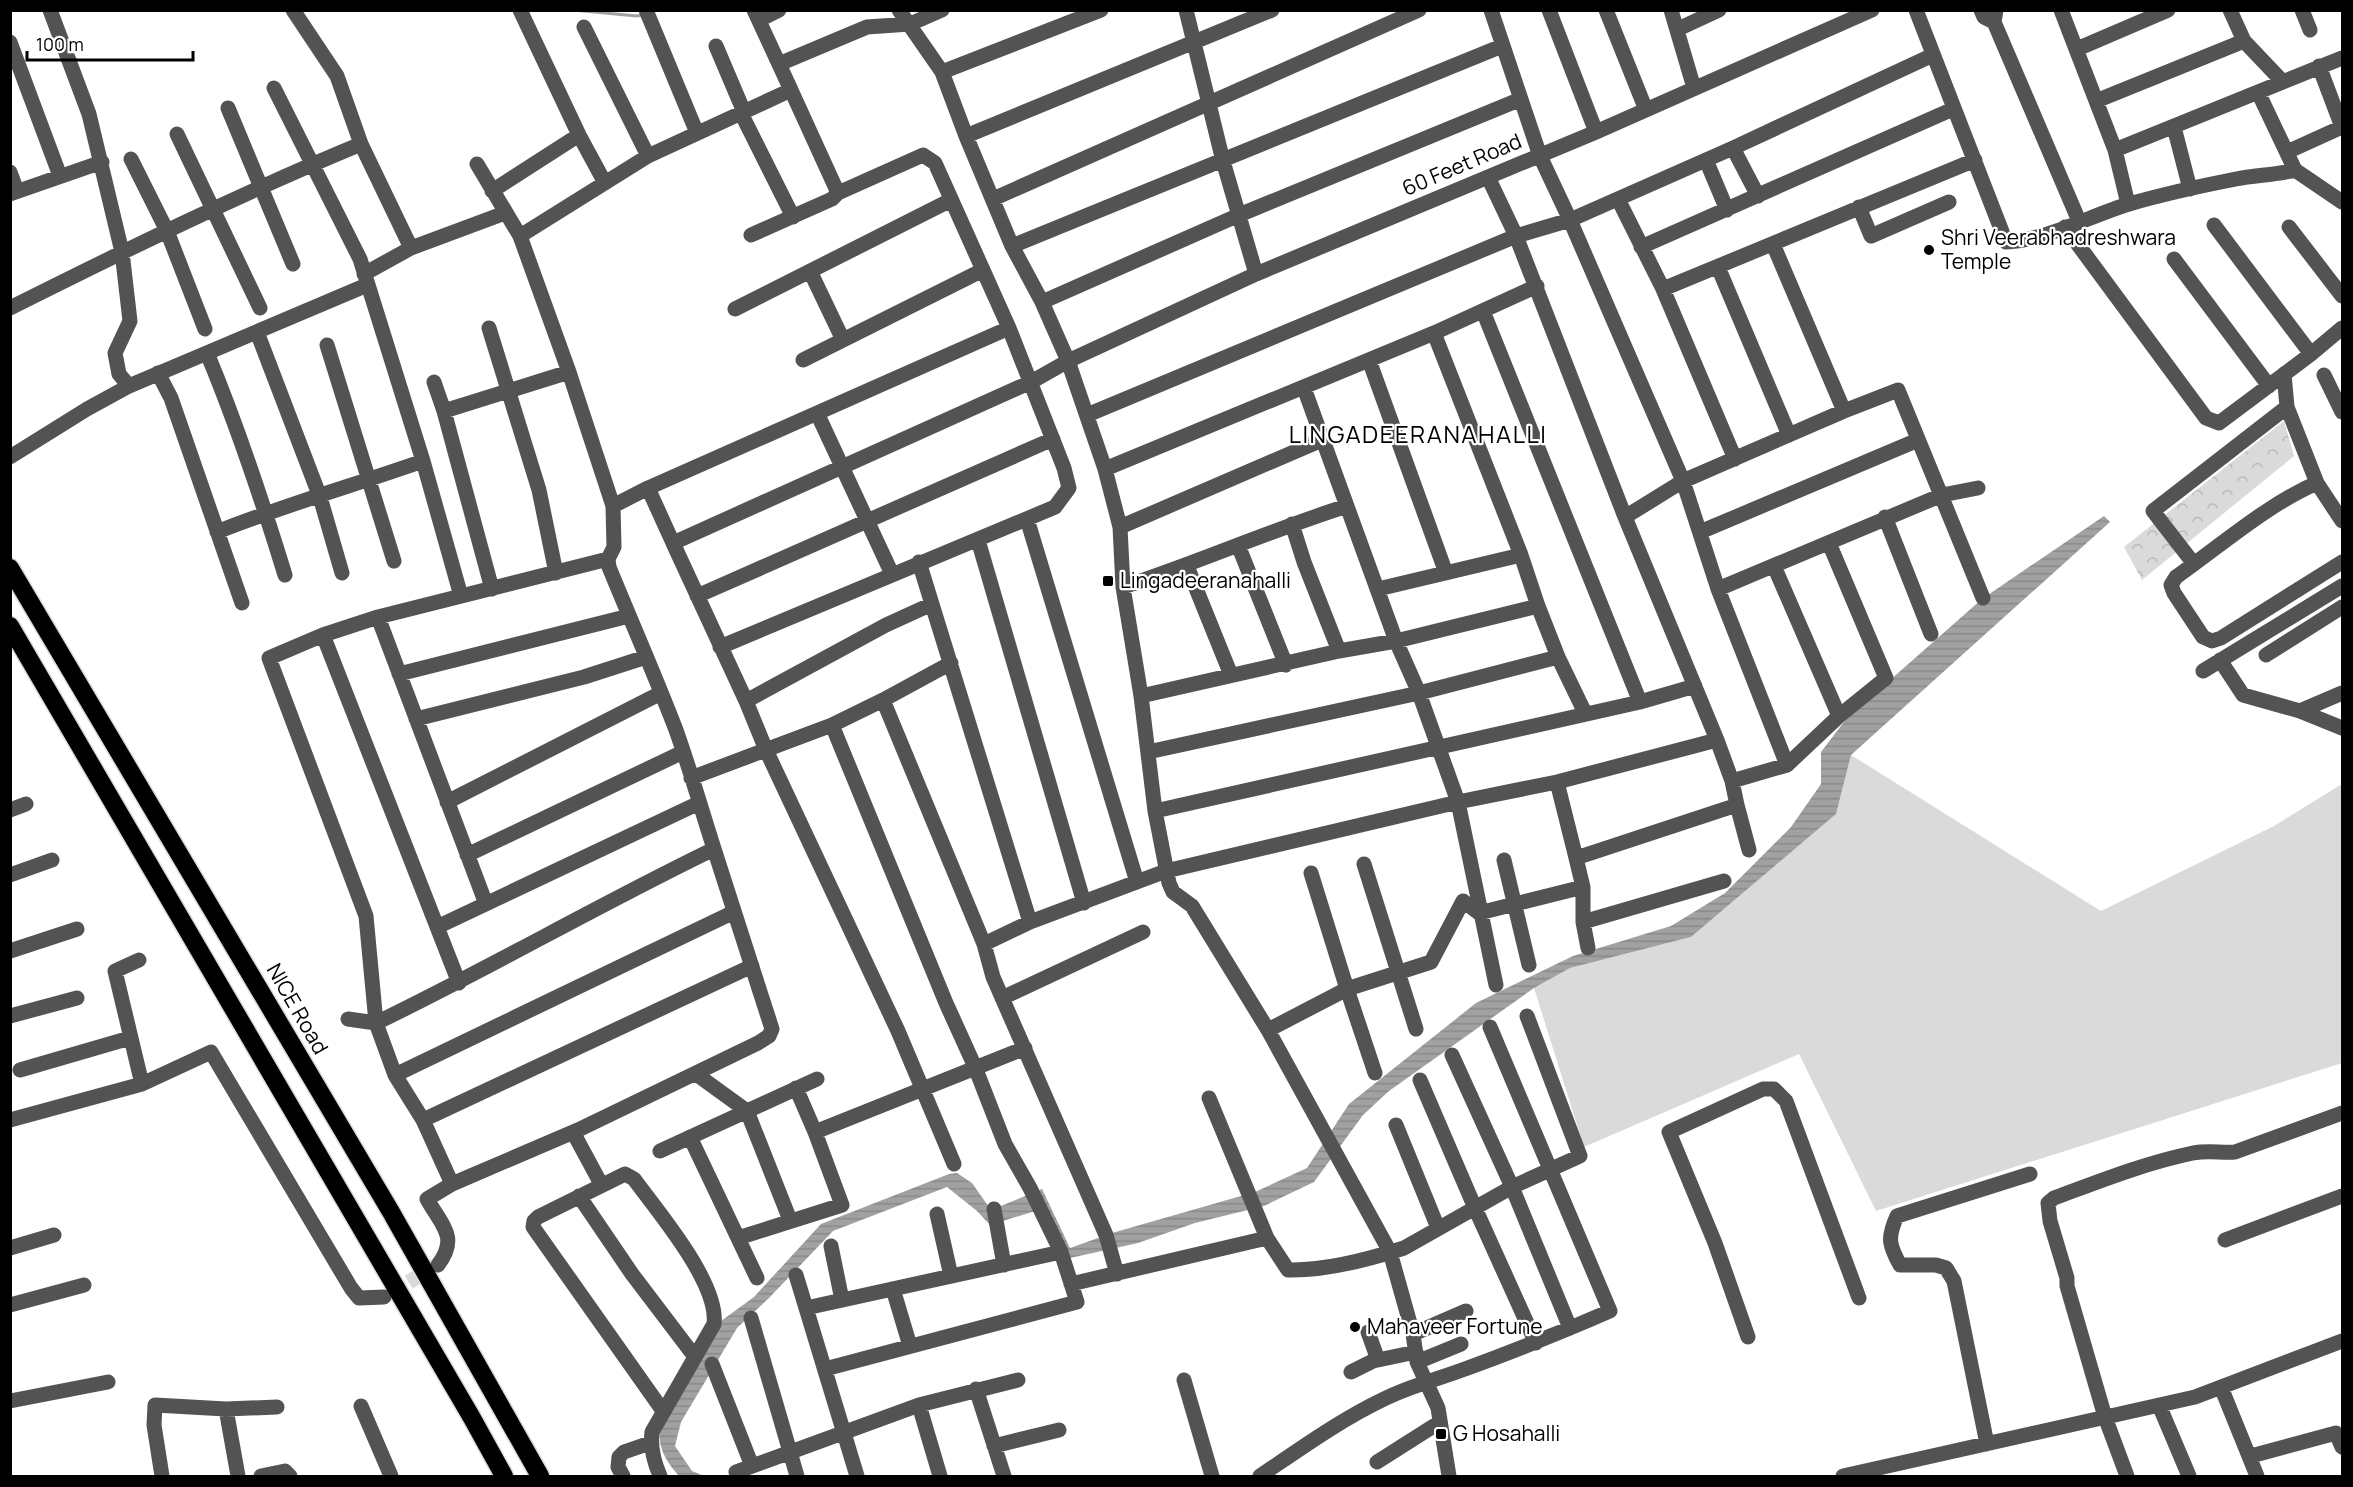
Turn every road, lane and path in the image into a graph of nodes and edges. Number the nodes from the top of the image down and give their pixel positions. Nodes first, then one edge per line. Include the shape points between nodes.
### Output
1 (50, 10) edge
2 (293, 10) edge
3 (520, 10) edge
4 (646, 10) edge
5 (779, 10) edge
6 (899, 10) edge
7 (942, 10) edge
8 (1101, 10) edge
9 (1186, 10) edge
10 (1272, 10) edge
11 (1419, 10) edge
12 (1491, 10) edge
13 (1549, 10) edge
14 (1606, 10) edge
15 (1671, 10) edge
16 (1719, 10) edge
17 (1872, 10) edge
18 (1916, 10) edge
19 (1981, 10) edge
20 (2061, 10) edge
21 (2168, 10) edge
22 (2230, 10) edge
23 (2302, 10) edge
24 (1083, 14) edge
25 (757, 15) edge
26 (1995, 16) edge
27 (910, 24) junction
28 (584, 27) dead end
29 (1678, 28) junction
30 (2310, 30) dead end
31 (2244, 40) junction
32 (10, 42) edge
33 (1195, 42) junction
34 (716, 46) dead end
35 (1502, 46) junction
36 (2077, 49) junction
37 (1933, 55) junction
38 (2343, 58) edge
39 (779, 64) junction
40 (2319, 66) junction
41 (942, 72) junction
42 (2282, 81) junction
43 (274, 88) dead end
44 (1694, 88) junction
45 (791, 90) junction
46 (2258, 92) junction
47 (1521, 99) junction
48 (2096, 101) junction
49 (1209, 104) junction
50 (228, 108) dead end
51 (1953, 109) junction
52 (1646, 110) junction
53 (742, 112) junction
54 (2174, 127) junction
55 (2343, 127) edge
56 (1596, 132) junction
57 (697, 133) junction
58 (177, 134) dead end
59 (579, 135) junction
60 (966, 136) junction
61 (361, 144) junction
62 (1733, 148) junction
63 (2115, 150) junction
64 (2287, 152) junction
65 (648, 156) junction
66 (1540, 156) junction
67 (132, 159) dead end
68 (1706, 160) junction
69 (1975, 160) junction
70 (1223, 161) junction
71 (102, 162) junction
72 (312, 164) junction
73 (477, 164) dead end
74 (2295, 170) junction
75 (10, 172) edge
76 (60, 176) junction
77 (1488, 177) junction
78 (605, 183) junction
79 (260, 188) junction
80 (2190, 189) junction
81 (492, 190) junction
82 (14, 193) edge
83 (838, 193) junction
84 (1758, 196) junction
85 (993, 199) junction
86 (1618, 199) junction
87 (951, 200) junction
88 (1949, 202) dead end
89 (2343, 202) edge
90 (2128, 204) junction
91 (1859, 207) junction
92 (214, 210) junction
93 (1727, 210) junction
94 (505, 213) junction
95 (1239, 215) junction
96 (793, 217) junction
97 (1570, 220) junction
98 (2072, 224) junction
99 (2214, 225) dead end
100 (2289, 227) dead end
101 (167, 231) junction
102 (751, 235) dead end
103 (520, 236) junction
104 (1516, 236) junction
105 (1773, 244) junction
106 (1012, 246) junction
107 (1641, 247) junction
108 (411, 248) junction
109 (122, 252) junction
110 (2174, 259) dead end
111 (293, 264) dead end
112 (1718, 267) junction
113 (983, 270) junction
114 (810, 271) junction
115 (1256, 274) junction
116 (365, 279) junction
117 (1536, 286) junction
118 (1663, 289) junction
119 (2343, 296) edge
120 (1042, 302) junction
121 (10, 308) edge
122 (260, 308) dead end
123 (735, 309) dead end
124 (1483, 311) junction
125 (489, 328) dead end
126 (1009, 328) junction
127 (2343, 328) edge
128 (205, 329) dead end
129 (256, 332) junction
130 (1434, 333) junction
131 (843, 340) junction
132 (327, 345) dead end
133 (207, 353) junction
134 (2311, 354) junction
135 (803, 360) dead end
136 (1369, 360) junction
137 (1068, 361) junction
138 (569, 372) junction
139 (158, 373) junction
140 (2284, 374) junction
141 (2324, 375) dead end
142 (434, 381) dead end
143 (1031, 382) junction
144 (129, 386) junction
145 (2269, 386) junction
146 (1304, 388) junction
147 (509, 391) junction
148 (2287, 407) junction
149 (444, 411) junction
150 (1844, 411) junction
151 (2343, 412) edge
152 (818, 413) junction
153 (1088, 415) junction
154 (1789, 435) junction
155 (1053, 439) junction
156 (1324, 439) junction
157 (1918, 440) junction
158 (10, 457) edge
159 (1735, 459) junction
160 (423, 461) junction
161 (842, 466) junction
162 (1105, 469) junction
163 (369, 480) junction
164 (1683, 481) junction
165 (2317, 483) junction
166 (648, 488) junction
167 (1978, 489) dead end
168 (1942, 495) junction
169 (320, 497) junction
170 (613, 506) junction
171 (1347, 506) junction
172 (266, 513) junction
173 (1625, 517) junction
174 (1885, 517) junction
175 (1026, 519) junction
176 (2343, 521) edge
177 (868, 522) junction
178 (1292, 524) junction
179 (1120, 527) junction
180 (217, 532) junction
181 (1700, 532) junction
182 (978, 540) junction
183 (673, 543) junction
184 (1828, 543) junction
185 (1238, 545) junction
186 (1521, 555) junction
187 (608, 559) junction
188 (394, 561) dead end
189 (920, 562) junction
190 (2343, 562) edge
191 (2194, 564) junction
192 (1187, 566) junction
193 (1774, 566) junction
194 (10, 568) edge
195 (342, 573) dead end
196 (556, 573) junction
197 (1446, 573) junction
198 (892, 574) junction
199 (285, 575) dead end
200 (2343, 586) edge
201 (1123, 587) junction
202 (492, 589) junction
203 (1378, 589) junction
204 (1718, 589) junction
205 (461, 596) junction
206 (697, 596) junction
207 (1983, 598) dead end
208 (242, 603) dead end
209 (932, 604) junction
210 (1538, 606) junction
211 (2343, 607) edge
212 (629, 616) junction
213 (378, 617) junction
214 (10, 626) edge
215 (1931, 634) dead end
216 (323, 635) junction
217 (1396, 641) junction
218 (720, 647) junction
219 (1340, 651) junction
220 (2266, 655) dead end
221 (646, 657) junction
222 (1558, 657) junction
223 (2220, 660) junction
224 (951, 663) junction
225 (1286, 665) junction
226 (2203, 671) dead end
227 (399, 674) junction
228 (1231, 675) junction
229 (1695, 686) junction
230 (661, 693) junction
231 (1419, 693) junction
232 (2343, 693) edge
233 (1141, 696) junction
234 (883, 700) junction
235 (746, 701) junction
236 (1640, 702) junction
237 (2300, 711) junction
238 (1585, 713) junction
239 (1839, 716) junction
240 (416, 719) junction
241 (832, 725) junction
242 (2343, 728) edge
243 (1717, 740) junction
244 (1438, 747) junction
245 (766, 750) junction
246 (682, 752) junction
247 (1148, 752) junction
248 (1787, 765) junction
249 (691, 778) junction
250 (1732, 781) junction
251 (1557, 782) junction
252 (447, 802) junction
253 (1458, 802) junction
254 (699, 803) junction
255 (26, 804) dead end
256 (1737, 805) junction
257 (10, 810) edge
258 (1155, 811) junction
259 (714, 849) junction
260 (1749, 850) dead end
261 (467, 855) junction
262 (1576, 858) junction
263 (52, 860) dead end
264 (1504, 860) dead end
265 (1364, 864) dead end
266 (1166, 871) junction
267 (1311, 873) dead end
268 (10, 875) edge
269 (1724, 881) dead end
270 (1137, 882) junction
271 (1583, 887) junction
272 (1084, 903) junction
273 (486, 904) junction
274 (1514, 905) junction
275 (734, 912) junction
276 (1479, 913) junction
277 (1030, 922) junction
278 (1583, 922) junction
279 (437, 927) junction
280 (77, 929) dead end
281 (1143, 932) dead end
282 (984, 944) junction
283 (1588, 948) dead end
284 (10, 951) edge
285 (139, 960) dead end
286 (1529, 965) dead end
287 (752, 966) junction
288 (1398, 973) junction
289 (459, 983) junction
290 (1496, 985) dead end
291 (1347, 989) junction
292 (77, 998) dead end
293 (1002, 998) junction
294 (10, 1016) edge
295 (1527, 1016) dead end
296 (348, 1019) dead end
297 (376, 1023) junction
298 (1490, 1027) dead end
299 (1416, 1029) dead end
300 (1268, 1030) junction
301 (130, 1038) junction
302 (1025, 1047) junction
303 (1452, 1055) dead end
304 (975, 1067) junction
305 (20, 1070) dead end
306 (1375, 1073) dead end
307 (696, 1074) junction
308 (395, 1075) junction
309 (817, 1079) dead end
310 (1420, 1080) dead end
311 (142, 1084) junction
312 (796, 1088) junction
313 (924, 1088) junction
314 (1209, 1098) dead end
315 (747, 1111) junction
316 (2343, 1113) edge
317 (10, 1120) edge
318 (423, 1120) junction
319 (1396, 1125) dead end
320 (573, 1132) junction
321 (815, 1132) junction
322 (690, 1137) junction
323 (660, 1151) dead end
324 (954, 1164) dead end
325 (1549, 1169) junction
326 (2030, 1174) dead end
327 (452, 1184) junction
328 (601, 1184) junction
329 (1512, 1187) junction
330 (579, 1196) junction
331 (2343, 1196) edge
332 (1475, 1208) junction
333 (994, 1209) dead end
334 (937, 1214) dead end
335 (790, 1220) junction
336 (1438, 1228) junction
337 (54, 1235) dead end
338 (738, 1238) junction
339 (1267, 1238) junction
340 (2225, 1240) dead end
341 (831, 1246) dead end
342 (10, 1248) edge
343 (1060, 1252) junction
344 (1390, 1252) junction
345 (438, 1265) tunnel mouth
346 (1004, 1265) junction
347 (1117, 1274) junction
348 (796, 1275) dead end
349 (951, 1276) junction
350 (757, 1278) dead end
351 (1071, 1284) junction
352 (84, 1285) dead end
353 (893, 1289) junction
354 (384, 1297) tunnel mouth
355 (1859, 1298) dead end
356 (842, 1300) junction
357 (10, 1305) edge
358 (806, 1308) junction
359 (1466, 1311) dead end
360 (751, 1318) dead end
361 (1570, 1328) junction
362 (1368, 1332) dead end
363 (1413, 1334) junction
364 (1749, 1336) dead end
365 (2343, 1341) edge
366 (1536, 1343) junction
367 (1461, 1344) dead end
368 (910, 1347) junction
369 (695, 1357) junction
370 (1416, 1357) junction
371 (1378, 1360) junction
372 (712, 1364) dead end
373 (825, 1369) junction
374 (1351, 1372) dead end
375 (1018, 1380) dead end
376 (1184, 1380) dead end
377 (108, 1382) dead end
378 (1427, 1383) junction
379 (2220, 1387) junction
380 (976, 1389) junction
381 (10, 1401) edge
382 (919, 1405) junction
383 (2159, 1405) junction
384 (361, 1406) dead end
385 (277, 1407) dead end
386 (226, 1409) junction
387 (663, 1411) junction
388 (2105, 1417) junction
389 (1440, 1422) junction
390 (1059, 1430) dead end
391 (844, 1432) junction
392 (650, 1443) junction
393 (1987, 1444) junction
394 (994, 1446) junction
395 (2343, 1447) edge
396 (790, 1452) junction
397 (2251, 1456) junction
398 (1377, 1462) dead end
399 (752, 1466) junction
400 (736, 1472) dead end
401 (162, 1476) edge
402 (238, 1476) edge
403 (261, 1476) edge
404 (290, 1476) edge
405 (391, 1476) edge
406 (504, 1476) edge
407 (540, 1476) edge
408 (623, 1476) edge
409 (660, 1476) edge
410 (797, 1476) edge
411 (857, 1476) edge
412 (940, 1476) edge
413 (1004, 1476) edge
414 (1212, 1476) edge
415 (1260, 1476) edge
416 (1449, 1476) edge
417 (1843, 1476) edge
418 (2127, 1476) edge
419 (2189, 1476) edge
420 (2257, 1476) edge

1 - 71 street via 89,114
2 - 61 street via 337,76
3 - 59 street
4 - 57 street
5 - 25 street
6 - 27 street
7 - 27 street
8 - 24 street
9 - 33 street
10 - 33 street
11 - 49 street
12 - 35 street
13 - 56 street
14 - 52 street
15 - 29 street
16 - 29 street
17 - 44 street, 60 Feet Road
18 - 37 street
19 - 26 street via 1984,17
20 - 36 street
21 - 36 street
22 - 31 street
23 - 30 street
24 - 41 street
25 - 39 street
26 - 98 street
27 - 39 street via 867,27
27 - 41 street
28 - 65 street
29 - 44 street
31 - 42 street
31 - 48 street
32 - 76 street
33 - 49 street
33 - 60 street
34 - 53 street
35 - 47 street
35 - 70 street
36 - 48 street
37 - 51 street
37 - 62 street
38 - 40 street
39 - 45 street
40 - 42 street
40 - 55 street
41 - 60 street
42 - 46 street
43 - 72 street
44 - 52 street, 60 Feet Road
45 - 53 street
45 - 83 street
46 - 54 street
46 - 64 street
47 - 66 street
47 - 95 street
48 - 63 street
49 - 70 street
49 - 85 street
50 - 79 street
51 - 69 street
51 - 84 street
52 - 56 street, 60 Feet Road
53 - 57 street
53 - 96 street
54 - 63 street
54 - 80 street
55 - 64 street
56 - 66 street, 60 Feet Road
57 - 65 street
58 - 92 street
59 - 78 street
59 - 81 street
60 - 85 street
61 - 72 street
61 - 108 street
62 - 68 street
62 - 84 street
63 - 90 street
64 - 74 street
65 - 78 street
66 - 77 street, 60 Feet Road
66 - 97 street
67 - 101 street
68 - 86 street
68 - 93 street
69 - 91 street
69 - 98 street via 2006,242
70 - 95 street
70 - 106 street
71 - 76 street
71 - 109 street
72 - 79 street
72 - 116 street via 360,258
73 - 81 street
74 - 80 street
74 - 89 street
75 - 82 street
76 - 82 street
77 - 104 street
77 - 115 street, 60 Feet Road
78 - 103 street
79 - 92 street
79 - 111 street
80 - 90 street
81 - 94 street
83 - 87 street via 923,155 935,163
83 - 96 street
84 - 93 street
85 - 106 street
86 - 97 street
86 - 107 street
87 - 113 street
87 - 114 street
88 - 91 street via 1871,236
90 - 98 street
91 - 105 street
92 - 101 street
92 - 122 street
93 - 107 street
94 - 103 street
94 - 108 street
95 - 115 street
95 - 120 street
96 - 102 street
97 - 104 street
97 - 164 street
98 - 145 street via 2206,418 2219,423
99 - 134 street
100 - 119 street
101 - 109 street
101 - 128 street
103 - 138 street
104 - 117 street
104 - 153 street
105 - 112 street
105 - 150 street
106 - 120 street
107 - 118 street
108 - 116 street
109 - 121 street
109 - 144 street via 130,321 116,353 119,374
110 - 145 street
112 - 118 street
112 - 154 street
113 - 126 street
113 - 131 street
114 - 123 street
114 - 131 street
115 - 137 street, 60 Feet Road
116 - 129 street
116 - 160 street
117 - 124 street
117 - 173 street
118 - 159 street
120 - 137 street
124 - 130 street
124 - 236 street
125 - 147 street
126 - 143 street
126 - 152 street
127 - 134 street
129 - 133 street
129 - 169 street
130 - 136 street
130 - 186 street
131 - 135 street
132 - 163 street
133 - 139 street
133 - 172 street
134 - 140 street
136 - 146 street
136 - 197 street
137 - 143 street, 60 Feet Road
137 - 153 street
138 - 147 street
138 - 170 street
139 - 144 street
139 - 180 street via 171,398
140 - 145 street
140 - 148 street
141 - 151 street
142 - 149 street
143 - 155 street
143 - 161 street, 60 Feet Road
144 - 158 street
146 - 156 street
146 - 162 street
147 - 149 street
147 - 196 street via 539,490
148 - 165 street
148 - 191 street via 2153,511
149 - 202 street
150 - 154 street
150 - 157 street via 1898,390
152 - 161 street
152 - 166 street
153 - 162 street
154 - 159 street
155 - 175 street via 1069,488 1055,507
155 - 177 street
156 - 171 street
156 - 179 street
157 - 168 street
157 - 181 street
159 - 164 street
160 - 163 street
160 - 205 street
161 - 177 street
161 - 183 street, 60 Feet Road
162 - 179 street
163 - 169 street
163 - 188 street
164 - 173 street
164 - 181 street
165 - 176 street
165 - 191 street via 2297,491
166 - 170 street
166 - 183 street
167 - 168 street
168 - 174 street
168 - 207 street
169 - 172 street
169 - 195 street
170 - 187 street via 614,547
171 - 178 street
171 - 203 street
172 - 180 street
172 - 199 street
173 - 229 street
174 - 184 street
174 - 215 street
175 - 182 street
175 - 270 street
177 - 198 street
177 - 206 street
178 - 185 street
178 - 219 street
179 - 201 street
180 - 208 street
181 - 204 street
182 - 189 street
182 - 272 street
183 - 206 street
184 - 193 street
184 - 239 street via 1886,678
185 - 192 street
185 - 225 street
186 - 197 street
186 - 210 street
187 - 196 street
187 - 212 street
189 - 198 street
189 - 209 street
190 - 191 street via 2212,641 2203,637 2171,585
192 - 201 street
192 - 228 street
193 - 204 street
193 - 239 street
194 - 407 highway, NICE Road via 391,1212
196 - 202 street
197 - 203 street
198 - 218 street
200 - 223 street
201 - 233 street
202 - 205 street
203 - 217 street
204 - 248 street
205 - 213 street
206 - 218 street
209 - 224 street
209 - 235 street
210 - 217 street
210 - 222 street
211 - 220 street
212 - 221 street
212 - 227 street
213 - 216 street
213 - 227 street
214 - 406 highway
216 - 279 street
216 - 297 street via 268,658 366,916
217 - 219 street
217 - 231 street
218 - 235 street
219 - 225 street
221 - 230 street
221 - 240 street via 584,678
222 - 231 street
222 - 238 street
223 - 226 street
223 - 237 street via 2244,695
224 - 234 street
224 - 277 street
225 - 228 street
227 - 240 street
228 - 233 street
229 - 236 street
229 - 243 street
230 - 246 street
230 - 252 street
231 - 244 street
231 - 247 street
232 - 237 street
233 - 247 street
234 - 241 street
234 - 282 street
235 - 245 street
236 - 238 street
237 - 242 street
238 - 244 street
239 - 248 street
240 - 252 street
241 - 245 street
241 - 304 street
243 - 250 street
243 - 251 street
244 - 253 street
244 - 258 street
245 - 249 street
245 - 313 street
246 - 249 street
246 - 261 street
247 - 258 street
248 - 250 street
249 - 254 street
250 - 256 street
251 - 253 street
251 - 262 street
252 - 261 street
253 - 266 street
253 - 276 street
254 - 259 street
254 - 273 street
255 - 257 street
256 - 260 street
256 - 262 street
258 - 266 street
259 - 275 street
259 - 289 street
261 - 273 street
262 - 271 street
263 - 268 street
264 - 274 street
265 - 288 street
266 - 270 street
266 - 300 street via 1173,892 1192,906
267 - 291 street
269 - 278 street
270 - 272 street
271 - 274 street
271 - 278 street
272 - 277 street
273 - 279 street
274 - 276 street
274 - 286 street
275 - 287 street
275 - 308 street
276 - 288 street via 1463,901 1431,962
276 - 290 street
277 - 282 street
278 - 283 street
279 - 289 street
280 - 284 street
281 - 293 street
282 - 293 street
285 - 301 street via 115,971
287 - 307 street via 772,1029 769,1035
287 - 318 street
288 - 291 street
288 - 299 street
289 - 297 street
291 - 300 street
291 - 306 street
292 - 294 street
293 - 302 street
295 - 325 street via 1580,1156
296 - 297 street
297 - 308 street
298 - 325 street
300 - 344 street
301 - 305 street
301 - 311 street
302 - 304 street
302 - 347 street via 1108,1242
303 - 329 street
304 - 313 street
304 - 343 street via 1005,1144
307 - 315 street
307 - 320 street
308 - 318 street
309 - 312 street
310 - 332 street
311 - 317 street
311 - 354 street via 211,1052 351,1288 359,1298
312 - 315 street
312 - 321 street
313 - 321 street
313 - 324 street
314 - 339 street
315 - 322 street
315 - 335 street
316 - 388 street via 2235,1152 2210,1151 2158,1160 2048,1203 2067,1286
318 - 327 street
319 - 336 street
320 - 327 street
320 - 328 street
321 - 335 street via 842,1205
322 - 323 street
322 - 338 street
325 - 329 street
325 - 361 street via 1610,1311
326 - 393 street via 1897,1216 1890,1236 1900,1265 1936,1265 1946,1268 1954,1281
327 - 345 street via 427,1199 449,1242
328 - 330 street
328 - 369 street via 625,1173 634,1179 697,1267 715,1318
329 - 332 street
329 - 361 street
330 - 369 street
330 - 387 street via 538,1217 533,1227
331 - 340 street
332 - 336 street
332 - 366 street
333 - 346 street
334 - 349 street
335 - 338 street
336 - 344 street
337 - 342 street
338 - 350 street
339 - 344 street via 1288,1270 1312,1270
339 - 347 street
341 - 356 street
343 - 346 street
343 - 351 street
344 - 363 street
346 - 349 street
347 - 351 street
348 - 358 street
349 - 353 street
351 - 368 street via 1077,1302
352 - 357 street
353 - 356 street
353 - 368 street
355 - 364 street via 1786,1101 1774,1089 1763,1089 1669,1132
356 - 358 street
358 - 373 street
359 - 363 street
360 - 396 street
361 - 366 street
362 - 371 street
363 - 370 street
365 - 379 street
366 - 378 street
367 - 370 street
368 - 373 street
369 - 387 street
370 - 371 street
370 - 378 street
371 - 374 street
372 - 399 street
373 - 391 street
375 - 380 street
376 - 414 street
377 - 381 street
378 - 389 street
378 - 415 street via 1389,1396 1340,1423
379 - 383 street
379 - 397 street
380 - 382 street
380 - 394 street
382 - 391 street
382 - 412 street
383 - 388 street
383 - 419 street
384 - 405 street
385 - 386 street
386 - 401 street via 154,1406
386 - 402 street
387 - 392 street
388 - 393 street
388 - 418 street
389 - 398 street
389 - 416 street
390 - 394 street
391 - 396 street
391 - 411 street
392 - 408 street via 636,1446 619,1457 618,1467
392 - 409 street
393 - 417 street
394 - 413 street
395 - 397 street via 2336,1433
396 - 399 street
396 - 410 street
397 - 420 street
399 - 400 street
403 - 404 street via 285,1471

